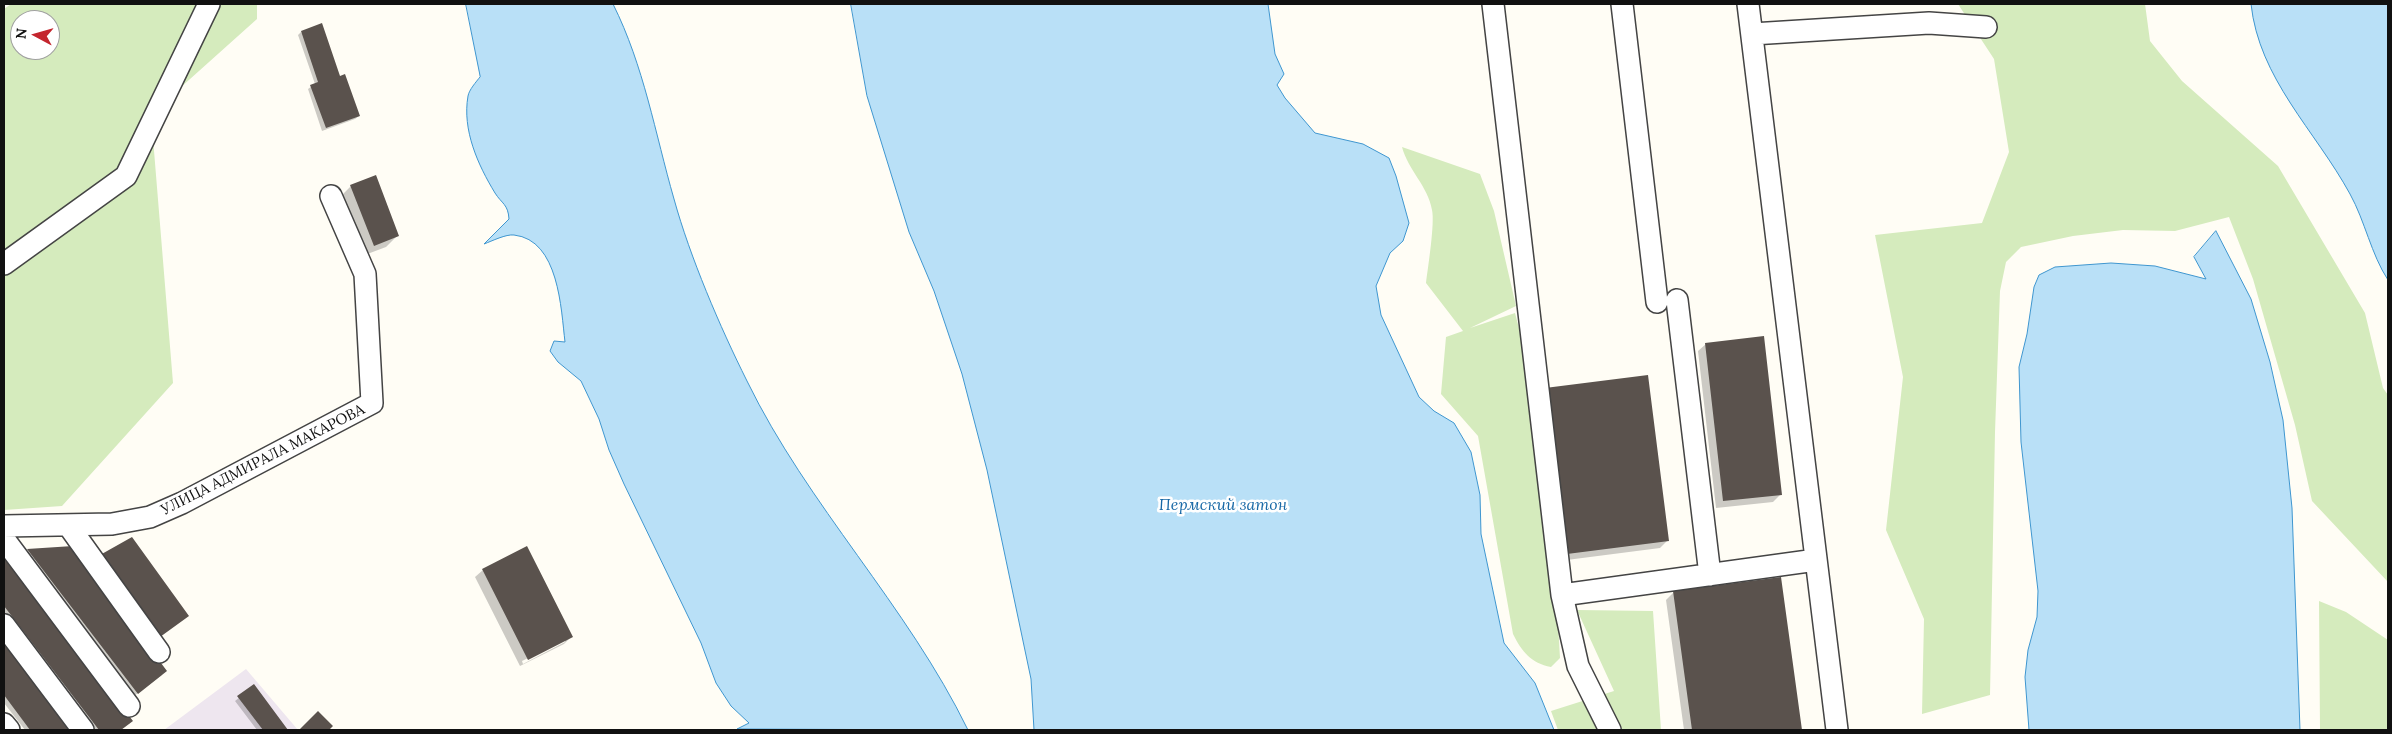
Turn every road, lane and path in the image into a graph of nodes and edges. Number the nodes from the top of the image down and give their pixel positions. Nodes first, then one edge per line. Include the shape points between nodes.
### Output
1 (209, 4) edge
2 (1493, 4) edge
3 (1622, 4) edge
4 (1748, 4) edge
5 (1986, 27) dead end
6 (1752, 34) junction
7 (331, 196) dead end
8 (4, 264) edge
9 (68, 524) junction
10 (4, 526) edge
11 (4, 539) edge
12 (1816, 560) junction
13 (1710, 575) junction
14 (1562, 595) junction
15 (4, 624) edge
16 (159, 652) dead end
17 (129, 706) dead end
18 (4, 724) edge
19 (9, 730) edge
20 (83, 730) edge
21 (1610, 730) edge
22 (1837, 730) edge

1 - 8 street via 126,176
2 - 14 street
3 - 13 street
4 - 6 street
5 - 6 street via 1929,23
6 - 12 street
7 - 9 street, УЛИЦА АДМИРАЛА МАКАРОВА via 366,274 372,403 182,504 150,517 112,524
9 - 10 street, УЛИЦА АДМИРАЛА МАКАРОВА
9 - 16 street
11 - 17 street
12 - 13 street
12 - 22 street
13 - 14 street
14 - 21 street via 1578,666
15 - 20 street
18 - 19 street

